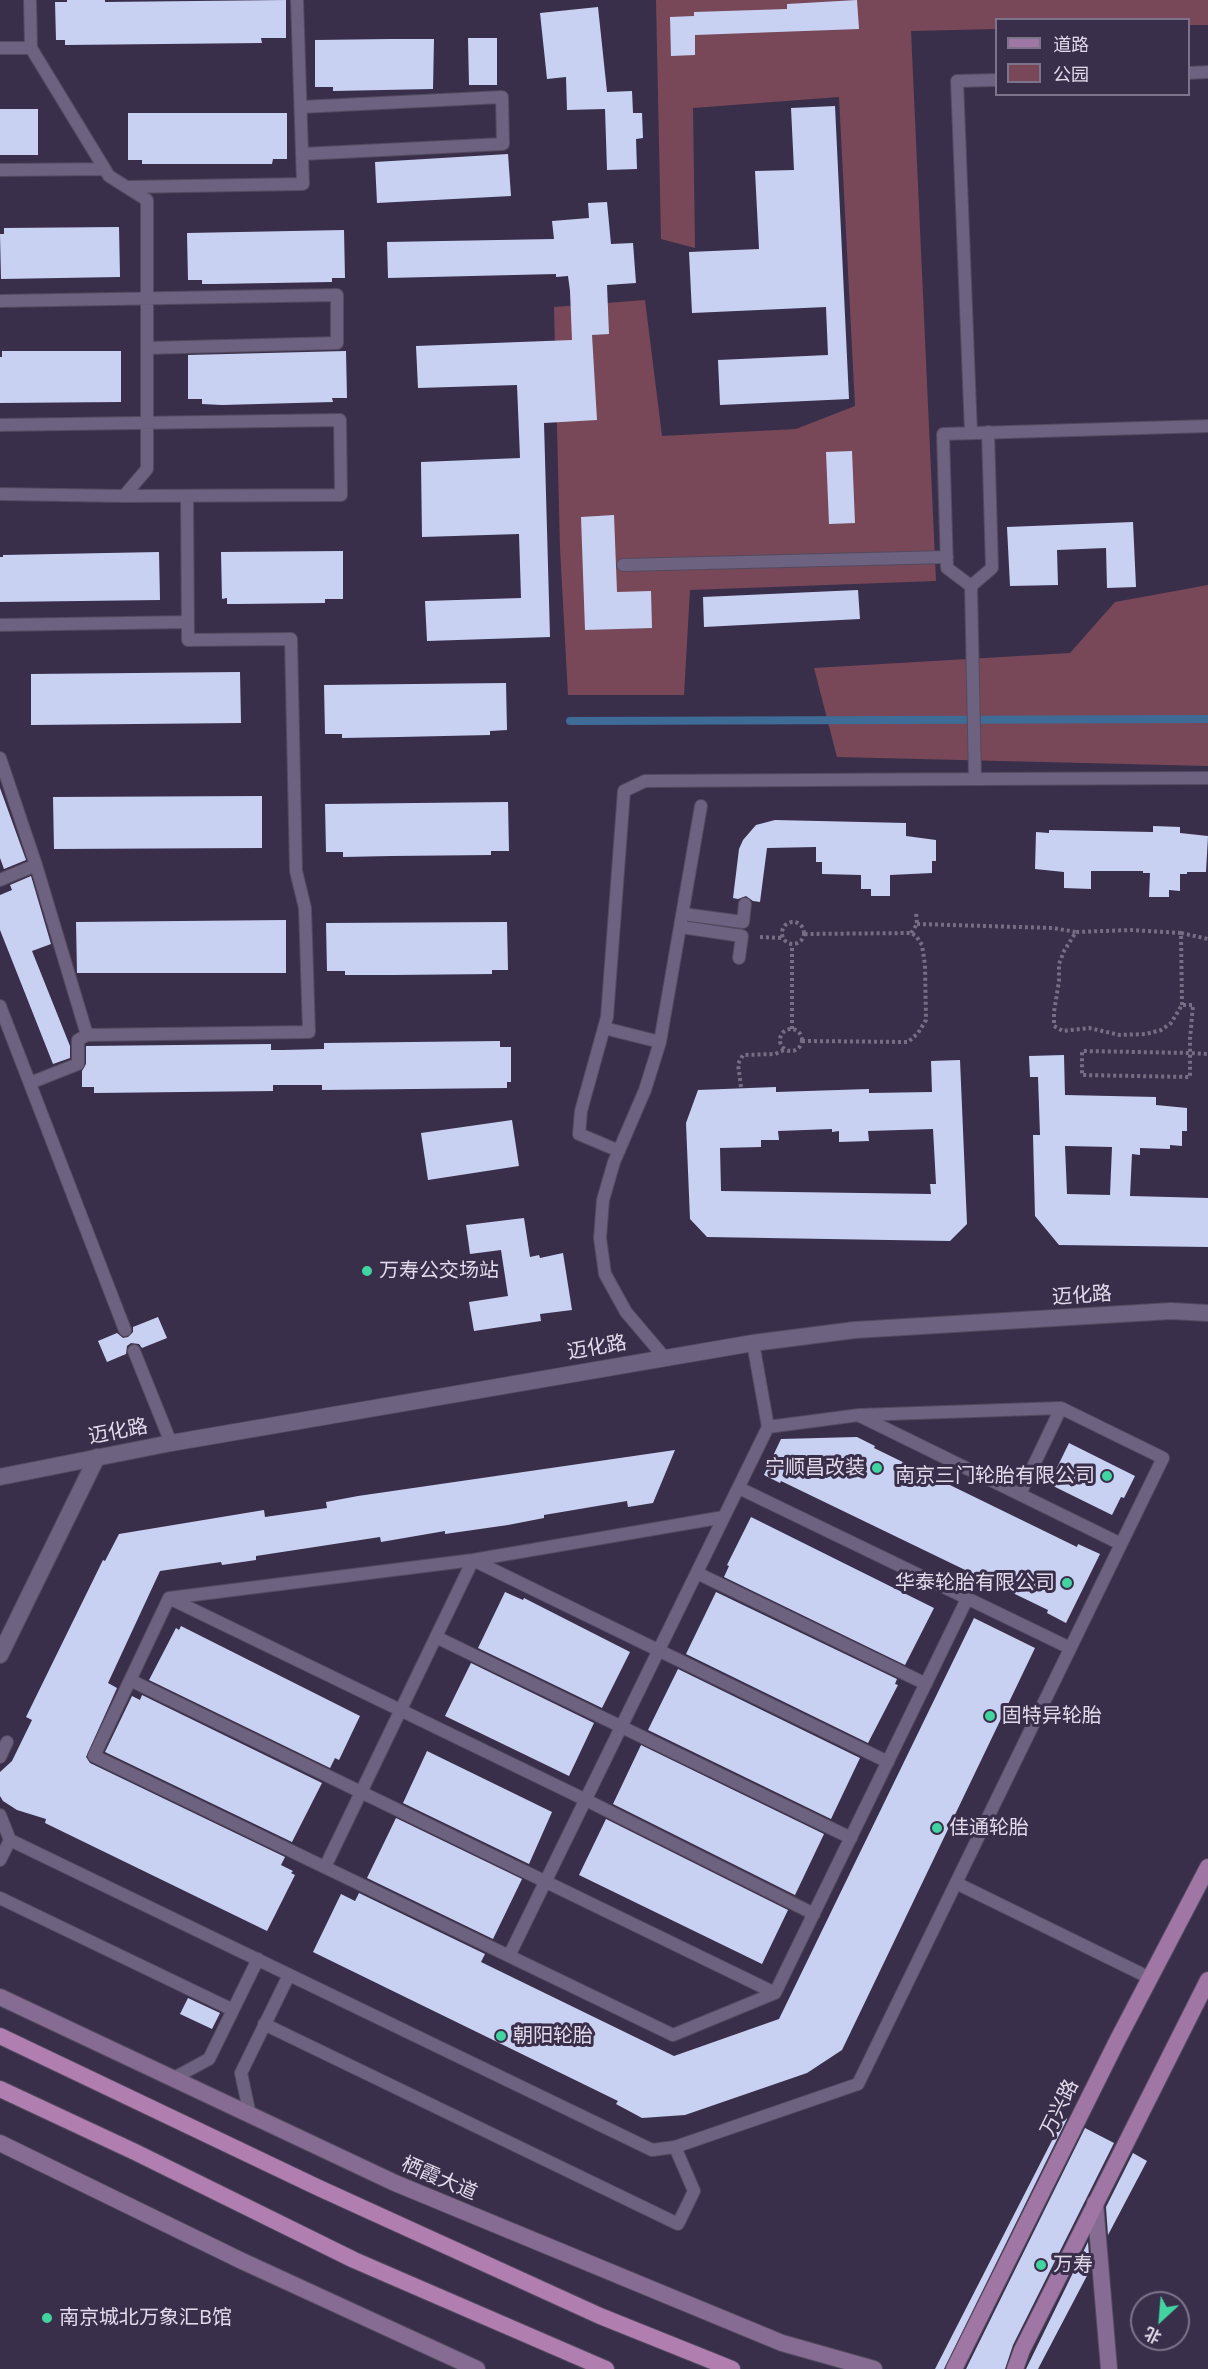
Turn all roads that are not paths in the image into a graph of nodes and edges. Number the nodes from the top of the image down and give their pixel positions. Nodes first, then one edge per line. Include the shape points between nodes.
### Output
1 (30, 0) edge
2 (297, 0) edge
3 (0, 48) edge
4 (31, 48) junction
5 (1208, 72) edge
6 (1190, 73) edge
7 (995, 80) edge
8 (301, 107) junction
9 (302, 154) junction
10 (104, 169) junction
11 (0, 170) edge
12 (126, 187) junction
13 (147, 297) junction
14 (0, 301) edge
15 (147, 348) junction
16 (147, 422) junction
17 (0, 426) edge
18 (1208, 426) edge
19 (988, 432) junction
20 (971, 433) junction
21 (0, 494) edge
22 (124, 496) junction
23 (187, 496) junction
24 (947, 557) junction
25 (622, 565) dead end
26 (971, 586) junction
27 (188, 622) junction
28 (0, 625) edge
29 (0, 758) edge
30 (1208, 778) edge
31 (975, 779) junction
32 (701, 806) dead end
33 (36, 866) junction
34 (0, 880) edge
35 (745, 904) dead end
36 (683, 914) junction
37 (743, 922) junction
38 (681, 927) junction
39 (742, 936) junction
40 (739, 958) dead end
41 (0, 1006) edge
42 (604, 1028) junction
43 (87, 1035) junction
44 (660, 1042) junction
45 (30, 1083) junction
46 (619, 1151) junction
47 (1208, 1313) edge
48 (125, 1330) dead end
49 (753, 1342) junction
50 (134, 1351) dead end
51 (666, 1358) junction
52 (1061, 1408) junction
53 (859, 1415) junction
54 (768, 1427) junction
55 (171, 1443) junction
56 (97, 1457) junction
57 (0, 1477) edge
58 (739, 1488) junction
59 (1020, 1494) junction
60 (724, 1517) junction
61 (1121, 1544) junction
62 (473, 1560) junction
63 (697, 1573) junction
64 (169, 1598) junction
65 (967, 1599) junction
66 (436, 1637) junction
67 (1070, 1648) junction
68 (659, 1651) junction
69 (0, 1655) edge
70 (130, 1680) junction
71 (926, 1684) junction
72 (401, 1710) junction
73 (622, 1727) junction
74 (7, 1742) dead end
75 (0, 1757) edge
76 (888, 1762) junction
77 (361, 1792) junction
78 (586, 1800) junction
79 (0, 1815) edge
80 (850, 1839) junction
81 (10, 1840) junction
82 (0, 1860) edge
83 (325, 1867) junction
84 (1208, 1867) edge
85 (546, 1882) junction
86 (956, 1883) junction
87 (0, 1898) edge
88 (814, 1914) junction
89 (509, 1956) junction
90 (258, 1959) junction
91 (289, 1975) junction
92 (1150, 1978) junction
93 (1208, 1980) edge
94 (775, 1993) junction
95 (0, 1996) edge
96 (233, 2010) junction
97 (264, 2024) junction
98 (0, 2037) edge
99 (172, 2079) junction
100 (0, 2089) edge
101 (250, 2115) junction
102 (0, 2143) edge
103 (675, 2147) junction
104 (1095, 2203) junction
105 (477, 2369) edge
106 (606, 2369) edge
107 (732, 2369) edge
108 (874, 2369) edge
109 (954, 2369) edge
110 (1015, 2369) edge
111 (1109, 2369) edge

1 - 4 lane
2 - 8 lane
3 - 4 lane
4 - 10 lane
5 - 6 lane
7 - 20 lane via 957,81
8 - 9 lane
8 - 9 lane via 502,97 503,144
9 - 12 lane via 303,184
10 - 11 lane
10 - 12 lane
12 - 13 lane via 147,200
13 - 14 lane
13 - 15 lane
13 - 15 lane via 337,296 337,343
15 - 16 lane
16 - 17 lane
16 - 22 lane via 147,469
16 - 23 lane via 340,420 341,495
18 - 19 lane
19 - 20 lane
19 - 26 lane via 992,568
20 - 24 lane via 943,434
21 - 22 lane
22 - 23 lane
23 - 27 lane
24 - 25 lane
24 - 26 lane via 947,568
26 - 31 lane
27 - 28 lane
27 - 43 lane via 188,640 291,639 296,871 305,908 309,1032
29 - 33 lane
30 - 31 lane
31 - 42 lane via 645,781 624,791
32 - 36 lane
33 - 34 lane
33 - 43 lane
35 - 37 lane
36 - 37 lane
36 - 38 lane
37 - 39 lane
38 - 39 lane
38 - 44 lane
39 - 40 lane
41 - 45 lane
42 - 44 lane
42 - 46 lane via 581,1111 579,1134
43 - 45 lane via 78,1040 78,1064
44 - 46 lane
45 - 48 lane
46 - 51 lane via 603,1200 600,1238 605,1274 626,1312
47 - 49 street, 迈化路 via 1171,1311 855,1330
49 - 51 street, 迈化路
49 - 54 lane
50 - 55 lane
51 - 55 street, 迈化路
52 - 53 lane
52 - 59 lane
52 - 61 lane via 1163,1458
53 - 54 lane
53 - 59 lane
54 - 58 lane
55 - 56 street, 迈化路
56 - 57 street, 迈化路
56 - 69 street
58 - 60 lane
58 - 65 lane
59 - 61 lane
60 - 62 lane
60 - 63 lane
61 - 67 lane
62 - 64 lane
62 - 66 lane
62 - 68 lane
63 - 68 lane
63 - 71 lane
64 - 70 lane
64 - 72 lane
65 - 67 lane
65 - 71 lane
66 - 72 lane
66 - 73 lane
67 - 86 lane
68 - 73 lane
68 - 76 lane
70 - 77 lane
70 - 83 lane via 94,1756
71 - 76 lane
72 - 77 lane
72 - 78 lane
73 - 78 lane
73 - 80 lane
74 - 75 lane
76 - 80 lane
77 - 83 lane
77 - 85 lane
78 - 85 lane
78 - 88 lane
79 - 81 lane
80 - 88 lane
81 - 82 lane
81 - 90 lane
83 - 89 lane
84 - 92 main road, 万兴路
85 - 89 lane
85 - 94 lane
86 - 92 lane
86 - 103 lane via 858,2084
87 - 96 lane
88 - 94 lane
89 - 94 lane via 673,2035
90 - 91 lane
90 - 96 lane
91 - 97 lane
91 - 103 lane via 652,2150
92 - 109 main road, 万兴路
93 - 104 main road
95 - 99 main road, 栖霞大道
96 - 99 lane via 209,2059
97 - 101 lane via 241,2073
97 - 103 lane via 678,2224 694,2191
98 - 107 highway via 557,2297
99 - 101 main road, 栖霞大道
100 - 106 highway via 354,2260
101 - 108 main road, 栖霞大道 via 395,2183 771,2338
102 - 105 main road via 242,2261
104 - 110 main road
104 - 111 main road

